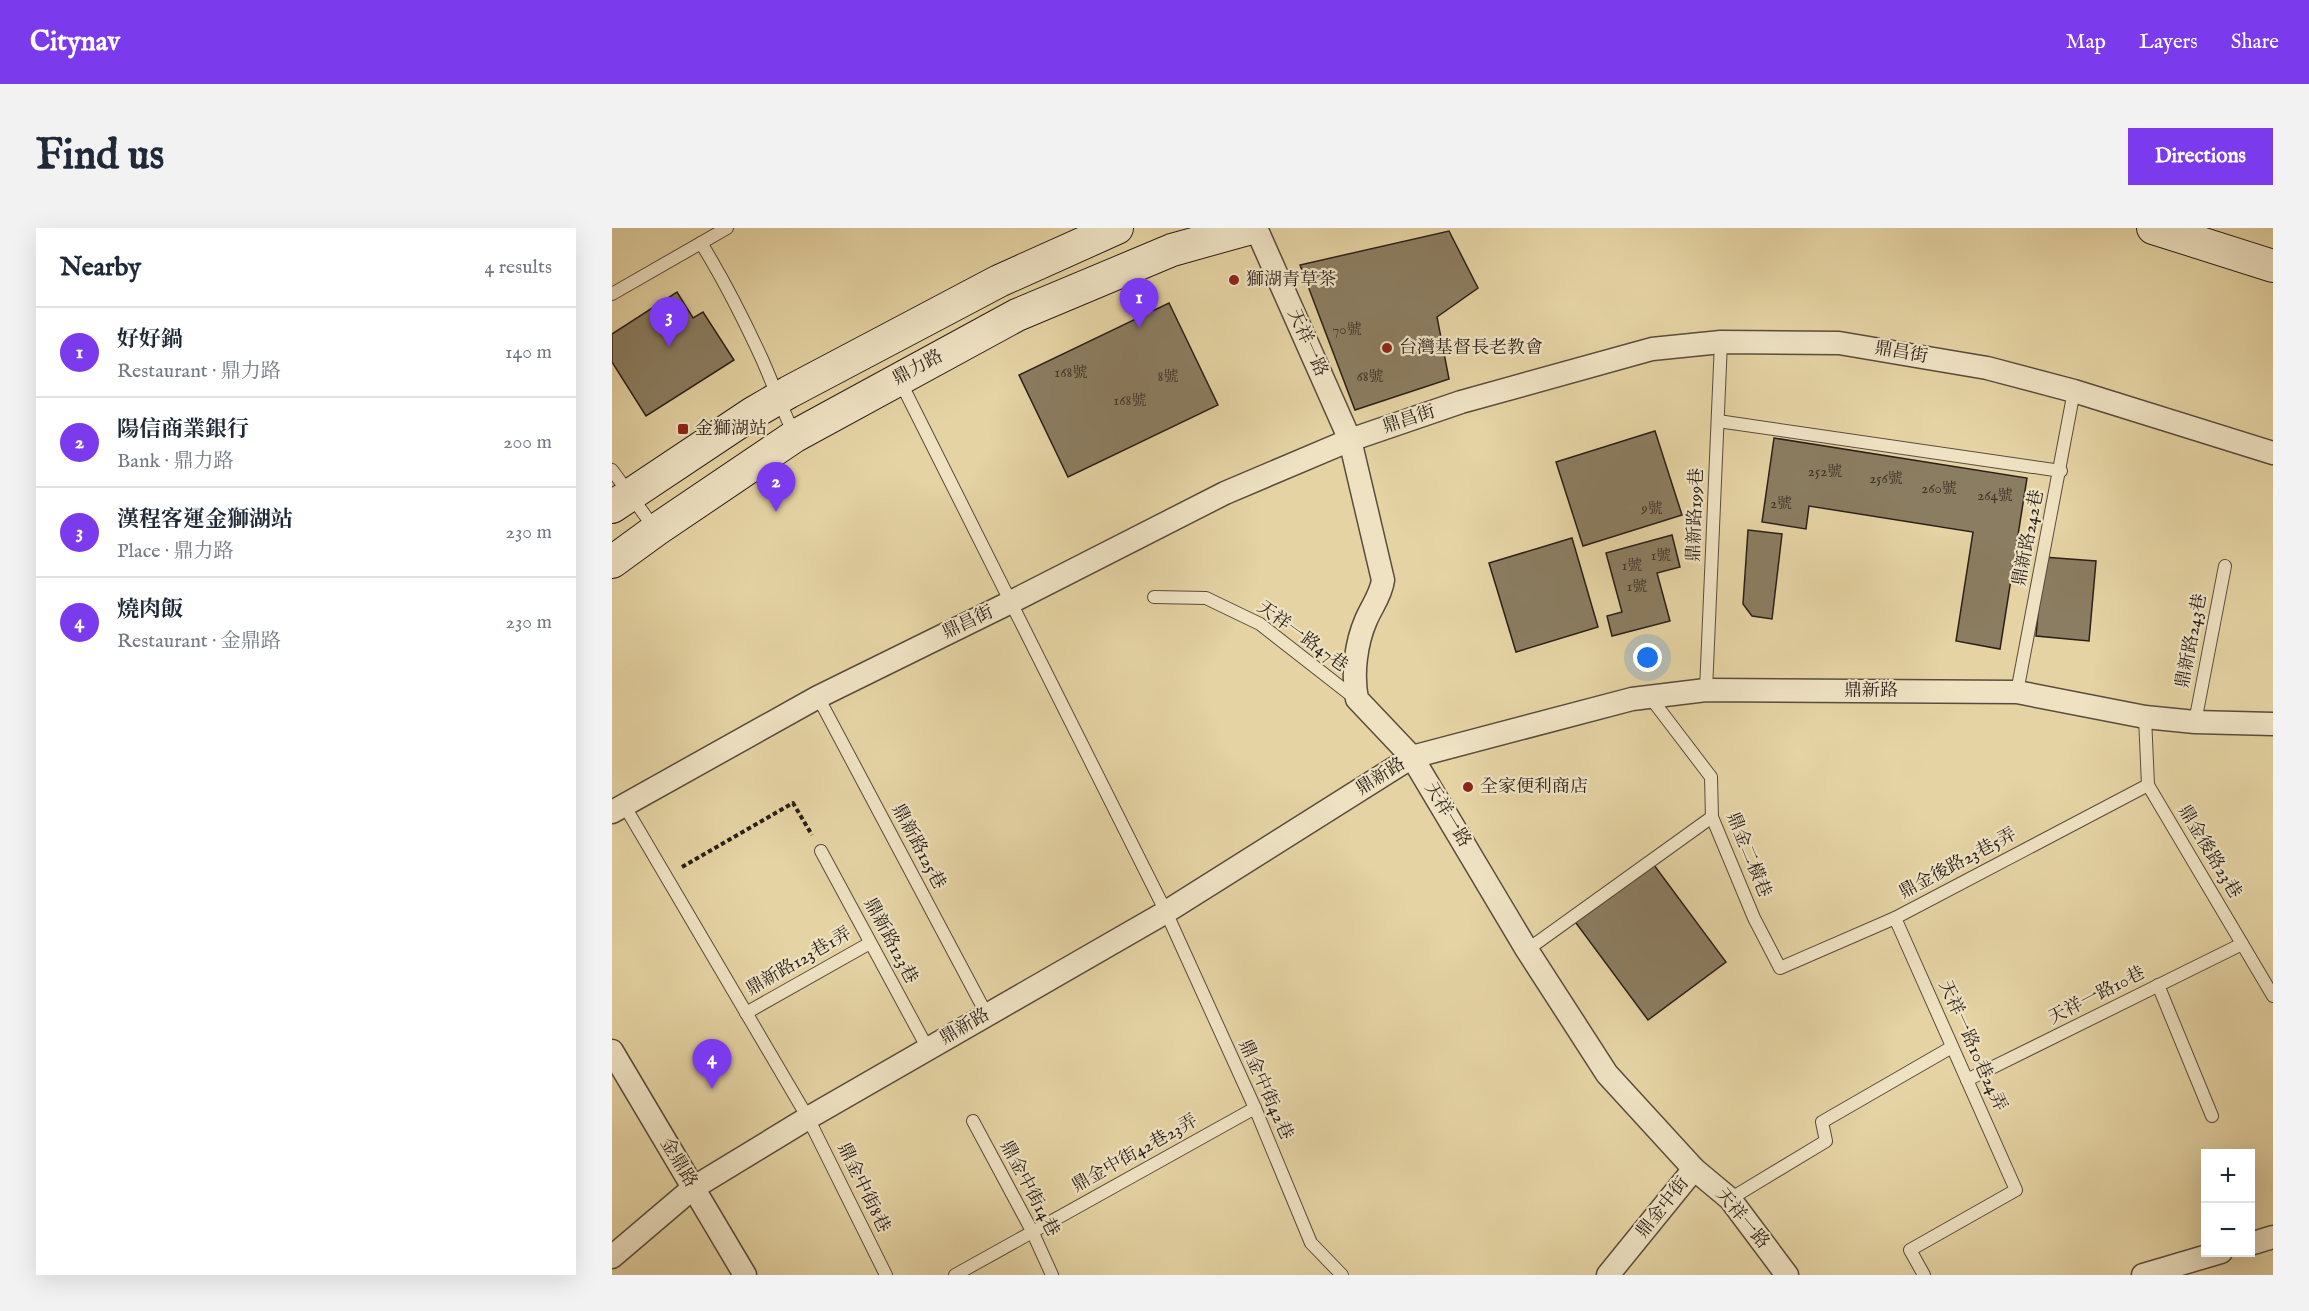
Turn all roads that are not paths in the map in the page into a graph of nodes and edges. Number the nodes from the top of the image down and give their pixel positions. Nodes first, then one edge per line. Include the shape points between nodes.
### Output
1 (727, 228) edge
2 (1117, 228) edge
3 (1251, 228) edge
4 (1256, 228) edge
5 (2153, 228) edge
6 (2202, 235) edge
7 (701, 243) junction
8 (2273, 266) edge
9 (612, 294) edge
10 (1721, 342) junction
11 (899, 378) junction
12 (2074, 391) junction
13 (777, 399) junction
14 (1718, 421) junction
15 (795, 436) junction
16 (1350, 440) junction
17 (2273, 453) edge
18 (2061, 471) junction
19 (618, 490) edge
20 (656, 530) junction
21 (612, 562) edge
22 (2225, 566) dead end
23 (1154, 597) dead end
24 (1011, 602) junction
25 (1706, 690) junction
26 (2017, 692) junction
27 (818, 697) junction
28 (1650, 697) junction
29 (1358, 699) junction
30 (2145, 717) junction
31 (2195, 722) junction
32 (2273, 724) edge
33 (1412, 757) junction
34 (2148, 785) junction
35 (618, 809) edge
36 (1712, 817) junction
37 (821, 851) road end
38 (1166, 912) junction
39 (1894, 918) junction
40 (870, 943) junction
41 (2242, 944) junction
42 (1527, 950) junction
43 (1780, 968) joint
44 (2158, 985) junction
45 (2273, 996) edge
46 (746, 1013) junction
47 (987, 1015) junction
48 (1952, 1047) junction
49 (928, 1049) junction
50 (612, 1051) edge
51 (1967, 1080) junction
52 (1255, 1108) junction
53 (2212, 1116) dead end
54 (808, 1118) junction
55 (973, 1121) dead end
56 (1695, 1169) junction
57 (693, 1188) junction
58 (1730, 1199) junction
59 (1032, 1231) junction
60 (2273, 1237) edge
61 (2255, 1242) edge
62 (612, 1257) edge
63 (2204, 1257) edge
64 (745, 1275) edge
65 (886, 1275) edge
66 (955, 1275) edge
67 (1052, 1275) edge
68 (1342, 1275) edge
69 (1608, 1275) edge
70 (1787, 1275) edge
71 (1924, 1275) edge
72 (2143, 1275) edge

1 - 7 lane
2 - 13 street via 999,281
3 - 11 street, 鼎力路 via 1172,250 1017,315
4 - 16 street, 天祥一路
5 - 6 street
6 - 8 street
7 - 9 lane
7 - 13 lane via 762,360
10 - 12 street, 鼎昌街 via 1839,343 1987,368
10 - 14 lane, 鼎新路199巷
10 - 16 street, 鼎昌街 via 1652,349 1461,402
11 - 15 street, 鼎力路
11 - 24 lane, 鼎金中街42巷
12 - 17 street, 鼎昌街
12 - 18 lane, 鼎新路242巷
13 - 15 lane
13 - 19 street
14 - 18 lane
14 - 25 lane, 鼎新路199巷
15 - 20 street, 鼎力路
16 - 24 street, 鼎昌街 via 1225,493
16 - 29 street, 天祥一路 via 1383,580 1361,638 1356,664
18 - 26 lane, 鼎新路242巷
19 - 20 lane
20 - 21 street, 鼎力路
22 - 31 lane, 鼎新路243巷
23 - 29 lane, 天祥一路47巷 via 1206,598 1260,624
24 - 27 street, 鼎昌街
24 - 38 lane, 鼎金中街42巷
25 - 26 street, 鼎新路
25 - 28 street, 鼎新路
26 - 30 street, 鼎新路
27 - 35 street, 鼎昌街
27 - 47 lane, 鼎新路125巷
28 - 33 street, 鼎新路
28 - 36 lane, 鼎金二橫巷 via 1711,777
29 - 33 street, 天祥一路
30 - 31 street, 鼎新路
30 - 34 lane, 鼎金後路23巷
31 - 32 street, 鼎新路
33 - 38 street, 鼎新路
33 - 42 street, 天祥一路
34 - 39 lane, 鼎金後路23巷5弄
34 - 41 lane, 鼎金後路23巷
35 - 46 lane, 鼎金中街8巷 via 665,876
36 - 42 lane
36 - 43 lane, 鼎金二橫巷 via 1754,918
37 - 40 lane, 鼎新路123巷
38 - 47 street, 鼎新路
38 - 52 lane, 鼎金中街42巷
39 - 43 lane, 鼎金後路23巷5弄
39 - 48 lane, 天祥一路10巷24弄
40 - 46 lane, 鼎新路123巷1弄
40 - 49 lane, 鼎新路123巷
41 - 44 lane, 天祥一路10巷
41 - 45 lane, 鼎金後路23巷
42 - 56 street, 天祥一路 via 1607,1074
44 - 51 lane, 天祥一路10巷
44 - 53 lane
46 - 54 lane, 鼎金中街8巷
47 - 49 street, 鼎新路
48 - 51 lane, 天祥一路10巷24弄
48 - 58 lane via 1822,1122 1826,1141
49 - 54 street, 鼎新路
50 - 57 street, 金鼎路
51 - 71 lane, 天祥一路10巷24弄 via 2016,1190 1910,1250
52 - 59 lane, 鼎金中街42巷23弄
52 - 68 lane, 鼎金中街42巷 via 1311,1243
54 - 57 street, 鼎新路
54 - 65 lane, 鼎金中街8巷
55 - 59 lane, 鼎金中街14巷
56 - 58 street, 天祥一路
56 - 69 street, 鼎金中街
57 - 62 street, 鼎新路
57 - 64 street, 金鼎路
58 - 70 street, 天祥一路
59 - 66 lane, 鼎金中街42巷23弄
59 - 67 lane, 鼎金中街14巷
60 - 61 street
63 - 72 street

